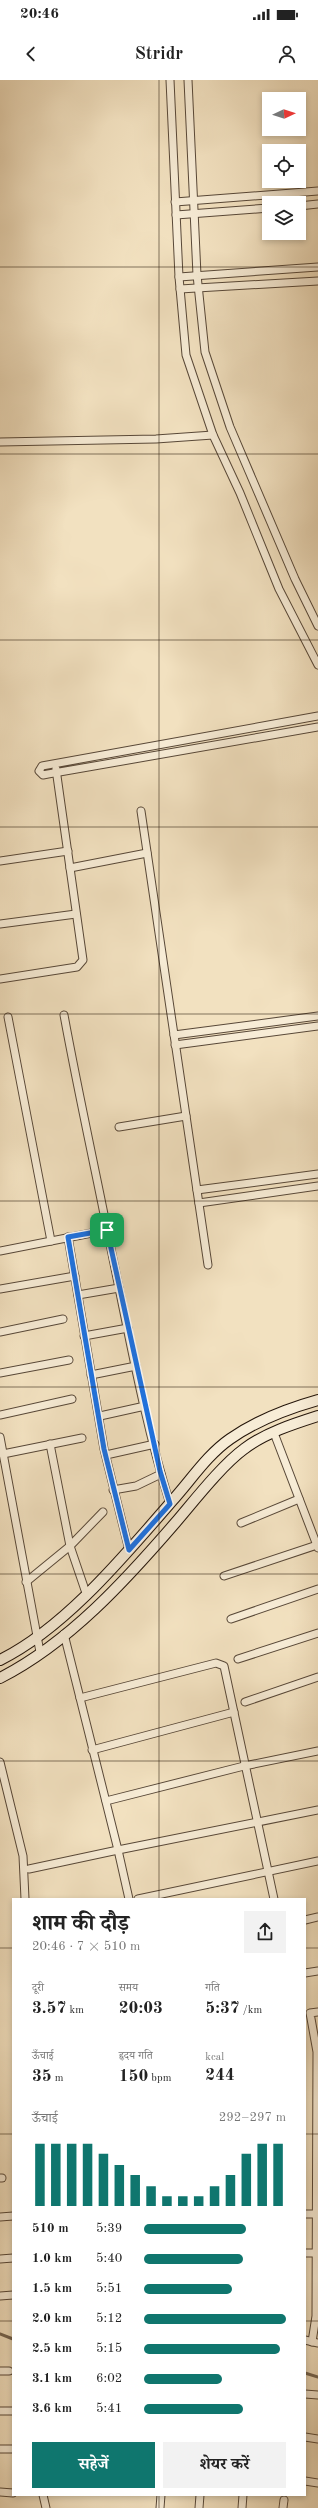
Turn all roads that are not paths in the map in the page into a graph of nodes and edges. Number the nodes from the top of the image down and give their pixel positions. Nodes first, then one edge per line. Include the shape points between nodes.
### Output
1 (170, 80) edge
2 (188, 80) edge
3 (318, 191) edge
4 (194, 201) junction
5 (175, 202) junction
6 (318, 204) edge
7 (306, 205) edge
8 (262, 209) edge
9 (194, 214) junction
10 (176, 215) junction
11 (318, 267) edge
12 (197, 276) junction
13 (179, 277) junction
14 (318, 281) edge
15 (198, 287) junction
16 (180, 289) junction
17 (213, 435) junction
18 (0, 442) edge
19 (318, 626) edge
20 (318, 665) edge
21 (318, 716) edge
22 (318, 727) edge
23 (55, 763) junction
24 (57, 773) junction
25 (141, 811) dead end
26 (68, 851) junction
27 (147, 853) junction
28 (0, 861) edge
29 (70, 868) junction
30 (76, 914) junction
31 (0, 924) edge
32 (0, 979) edge
33 (64, 1015) dead end
34 (318, 1016) edge
35 (8, 1017) dead end
36 (318, 1026) edge
37 (174, 1035) junction
38 (176, 1045) junction
39 (186, 1116) junction
40 (119, 1127) dead end
41 (318, 1174) edge
42 (318, 1186) edge
43 (197, 1190) junction
44 (198, 1203) junction
45 (107, 1230) junction
46 (68, 1237) junction
47 (51, 1241) junction
48 (0, 1250) edge
49 (208, 1265) dead end
50 (75, 1276) junction
51 (119, 1288) junction
52 (0, 1289) edge
53 (78, 1295) junction
54 (63, 1319) dead end
55 (128, 1328) junction
56 (0, 1332) edge
57 (84, 1336) junction
58 (68, 1360) dead end
59 (136, 1366) junction
60 (0, 1373) edge
61 (91, 1375) junction
62 (72, 1399) dead end
63 (318, 1400) edge
64 (146, 1406) junction
65 (0, 1415) edge
66 (100, 1416) junction
67 (318, 1416) edge
68 (274, 1433) junction
69 (0, 1437) edge
70 (82, 1438) dead end
71 (50, 1444) junction
72 (155, 1444) junction
73 (3, 1454) junction
74 (106, 1455) junction
75 (161, 1474) junction
76 (113, 1490) junction
77 (299, 1499) junction
78 (170, 1504) junction
79 (103, 1512) dead end
80 (241, 1523) dead end
81 (70, 1546) junction
82 (317, 1546) edge
83 (129, 1550) junction
84 (224, 1576) dead end
85 (26, 1582) junction
86 (318, 1589) edge
87 (86, 1593) junction
88 (231, 1619) dead end
89 (318, 1633) edge
90 (64, 1634) junction
91 (37, 1636) junction
92 (40, 1652) junction
93 (0, 1660) edge
94 (238, 1660) dead end
95 (318, 1677) edge
96 (0, 1678) edge
97 (80, 1698) junction
98 (245, 1702) dead end
99 (234, 1712) junction
100 (92, 1750) junction
101 (318, 1751) edge
102 (0, 1762) edge
103 (244, 1766) junction
104 (106, 1801) junction
105 (318, 1810) edge
106 (257, 1821) junction
107 (118, 1850) junction
108 (318, 1862) edge
109 (29, 1868) dead end
110 (268, 1872) junction
111 (25, 1898) edge
112 (129, 1898) edge
113 (143, 1898) edge
114 (274, 1898) edge
115 (318, 1917) edge
116 (306, 1920) edge
117 (318, 1970) edge
118 (306, 1973) edge
119 (318, 2012) edge
120 (308, 2013) edge
121 (318, 2052) edge
122 (317, 2095) edge
123 (317, 2133) edge
124 (317, 2173) edge
125 (306, 2214) edge
126 (317, 2214) edge
127 (12, 2216) edge
128 (0, 2217) edge
129 (306, 2253) edge
130 (317, 2253) edge
131 (12, 2258) edge
132 (0, 2259) edge
133 (317, 2294) edge
134 (12, 2295) edge
135 (0, 2296) edge
136 (312, 2342) edge
137 (0, 2371) edge
138 (9, 2371) dead end
139 (306, 2394) edge
140 (318, 2395) edge
141 (0, 2411) edge
142 (12, 2411) edge
143 (306, 2437) edge
144 (318, 2439) edge
145 (0, 2449) edge
146 (12, 2449) edge
147 (306, 2481) edge
148 (318, 2483) edge
149 (0, 2492) edge
150 (12, 2493) edge
151 (43, 2496) edge
152 (161, 2496) edge
153 (200, 2496) edge
154 (243, 2496) edge
155 (284, 2500) dead end
156 (46, 2508) edge
157 (160, 2508) edge
158 (199, 2508) edge
159 (242, 2508) edge
160 (283, 2508) edge

1 - 5 street
2 - 4 street
3 - 4 street
4 - 5 street
4 - 9 street
5 - 10 street
6 - 7 street
8 - 9 street
9 - 10 street
9 - 12 street
10 - 13 street
11 - 12 street
12 - 13 street
12 - 15 street
13 - 16 street
14 - 15 street
15 - 16 street
15 - 19 street via 205,352 230,427 295,579
16 - 17 street via 186,356
17 - 18 street via 156,439
17 - 20 street via 279,589
21 - 23 street
22 - 24 street
23 - 24 street
23 - 24 street via 42,766 39,771 42,775
24 - 26 street
25 - 27 street
26 - 28 street
26 - 29 street
27 - 29 street
27 - 37 street
29 - 30 street
30 - 31 street
30 - 32 street via 83,960 81,964 77,967
33 - 45 street
34 - 37 street
35 - 47 street
36 - 38 street
37 - 38 street
38 - 39 street
39 - 40 street
39 - 43 street
41 - 43 street
42 - 44 street
43 - 44 street
44 - 49 street
45 - 46 street
45 - 51 street
46 - 47 street
46 - 50 street
47 - 48 street
50 - 52 street
50 - 53 street
51 - 53 street
51 - 55 street
53 - 57 street
54 - 56 street
55 - 57 street
55 - 59 street
57 - 61 street
58 - 60 street
59 - 61 street
59 - 64 street
61 - 66 street
62 - 65 street
63 - 78 main road via 286,1409 229,1440 202,1465
64 - 66 street
64 - 72 street
66 - 74 street
67 - 68 main road
68 - 77 street
68 - 90 main road via 243,1449 152,1549 90,1612
69 - 73 street
70 - 71 street
71 - 73 street
71 - 81 street
72 - 74 street
72 - 75 street
73 - 85 street
74 - 76 street
75 - 76 street via 136,1486
75 - 78 street
76 - 83 street
77 - 80 street
77 - 82 street
78 - 83 main road
79 - 81 street
81 - 85 street
81 - 87 street
82 - 84 street
83 - 87 main road
85 - 91 street
86 - 88 street
87 - 91 main road
89 - 94 street
90 - 92 main road
90 - 97 street
91 - 92 street
91 - 93 main road
92 - 96 main road
95 - 98 street
97 - 99 street via 219,1663 224,1666
97 - 100 street
99 - 100 street
99 - 103 street
100 - 104 street
101 - 103 street
102 - 111 street via 22,1856
103 - 104 street
103 - 106 street
104 - 107 street
105 - 106 street
106 - 107 street
106 - 110 street
107 - 109 street
107 - 112 street
108 - 110 street
110 - 113 street
110 - 114 street
115 - 116 street
117 - 118 street
119 - 120 street
120 - 121 street
121 - 122 street
122 - 123 street
123 - 124 street
124 - 126 street
125 - 126 street
126 - 130 street
127 - 128 street
129 - 130 street
130 - 133 street
131 - 132 street
133 - 136 street
134 - 135 street
137 - 138 street
139 - 140 street
141 - 142 street
143 - 144 street
145 - 146 street
147 - 148 street
149 - 150 street
151 - 156 street
152 - 157 street
153 - 158 street
154 - 159 street
155 - 160 street

